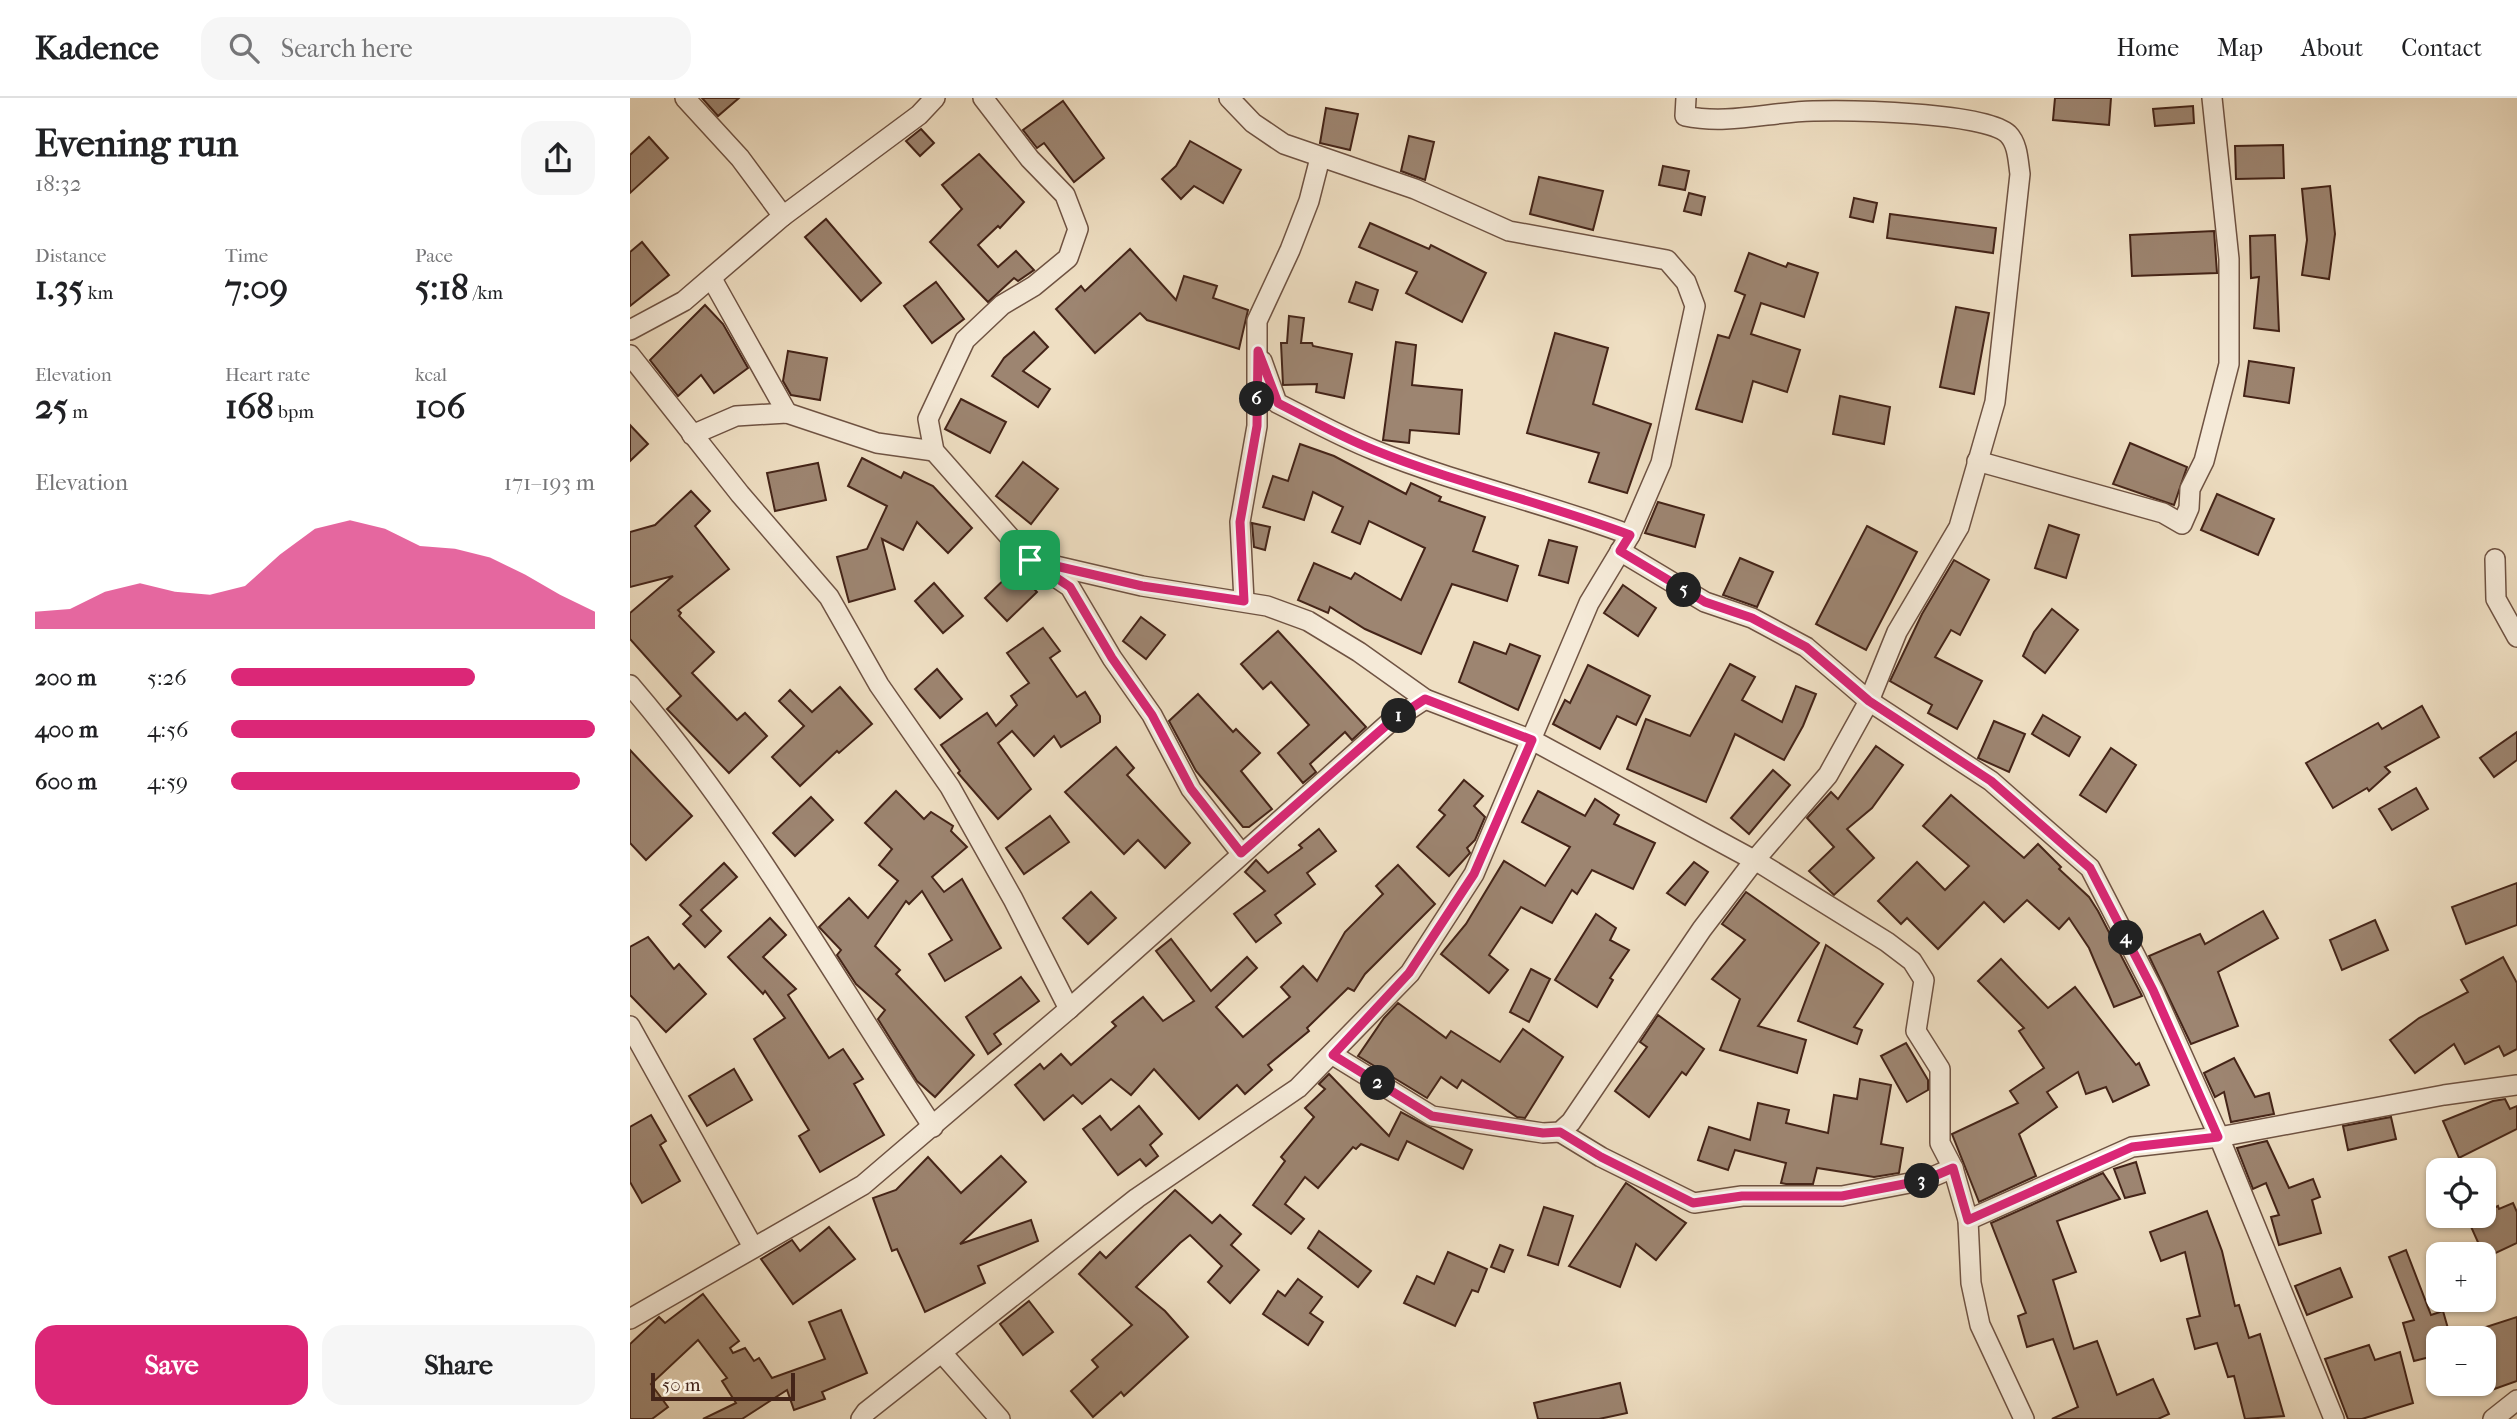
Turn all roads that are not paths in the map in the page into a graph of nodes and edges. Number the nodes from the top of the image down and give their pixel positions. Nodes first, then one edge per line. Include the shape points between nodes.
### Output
1 (685, 98) edge
2 (935, 98) edge
3 (983, 98) edge
4 (1229, 98) edge
5 (1686, 98) edge
6 (2212, 98) edge
7 (1891, 106) edge
8 (1320, 158) junction
9 (783, 216) junction
10 (712, 279) junction
11 (630, 330) edge
12 (1258, 351) junction
13 (630, 355) edge
14 (787, 413) junction
15 (692, 435) junction
16 (934, 451) junction
17 (1977, 461) junction
18 (1625, 543) junction
19 (2495, 559) dead end
20 (1030, 560) junction
21 (1244, 601) junction
22 (2517, 636) edge
23 (630, 685) edge
24 (1425, 699) junction
25 (1869, 701) junction
26 (1532, 740) junction
27 (1241, 853) junction
28 (1754, 861) junction
29 (1069, 1009) junction
30 (630, 1026) edge
31 (1333, 1055) junction
32 (2517, 1085) edge
33 (933, 1127) junction
34 (1560, 1132) junction
35 (2218, 1137) junction
36 (1953, 1168) junction
37 (1968, 1220) junction
38 (752, 1247) junction
39 (630, 1319) edge
40 (942, 1353) junction
41 (2517, 1400) edge
42 (861, 1419) edge
43 (1000, 1419) edge
44 (2024, 1419) edge
45 (2334, 1419) edge
46 (2493, 1419) edge

1 - 9 street via 740,158
2 - 9 street via 919,115
3 - 16 street via 1065,195 1077,229 1068,258 1002,305 965,340 928,419
4 - 8 street via 1253,123 1284,144
5 - 7 street via 1685,116 1708,121
6 - 17 street via 2229,259 2229,364 2182,524 2163,513
7 - 17 street via 1988,122 2009,134 2018,152 2020,174 1995,402
8 - 12 street via 1309,201 1257,321
8 - 18 street via 1415,189 1509,231 1667,260 1686,282 1695,306 1683,373 1661,463
9 - 10 street
10 - 11 street via 684,302
10 - 14 street
12 - 18 street via 1278,403 1372,450 1566,511
12 - 21 street via 1257,426 1240,522
13 - 15 street
14 - 15 street via 736,416
14 - 16 street via 877,443
15 - 29 street via 828,597 879,685 950,787
16 - 20 street
17 - 25 street via 1959,527 1897,632
18 - 25 street via 1705,602 1752,618 1806,647
18 - 26 street via 1589,603
19 - 22 street via 2496,599
20 - 21 street via 1142,586
20 - 27 street via 1070,587 1152,715 1191,789
21 - 24 street via 1308,621
23 - 33 street via 724,802
24 - 26 street
24 - 27 street via 1389,723
25 - 28 street via 1828,775
25 - 35 street via 1991,781 2090,868 2153,990
26 - 28 street
26 - 31 street via 1474,874 1409,973
27 - 29 street
28 - 34 street
28 - 36 street via 1912,961 1924,980 1916,1031 1940,1069 1940,1143
29 - 33 street
30 - 38 street
31 - 34 street via 1432,1116
31 - 40 street via 1298,1088 1137,1198
32 - 35 street
33 - 38 street via 863,1185
34 - 36 street via 1693,1203 1742,1196 1842,1196 1925,1180
35 - 37 street via 2132,1147
35 - 45 street
36 - 37 street
37 - 44 street via 1971,1283 1980,1325
38 - 39 street
40 - 42 street
40 - 43 street
41 - 46 street

